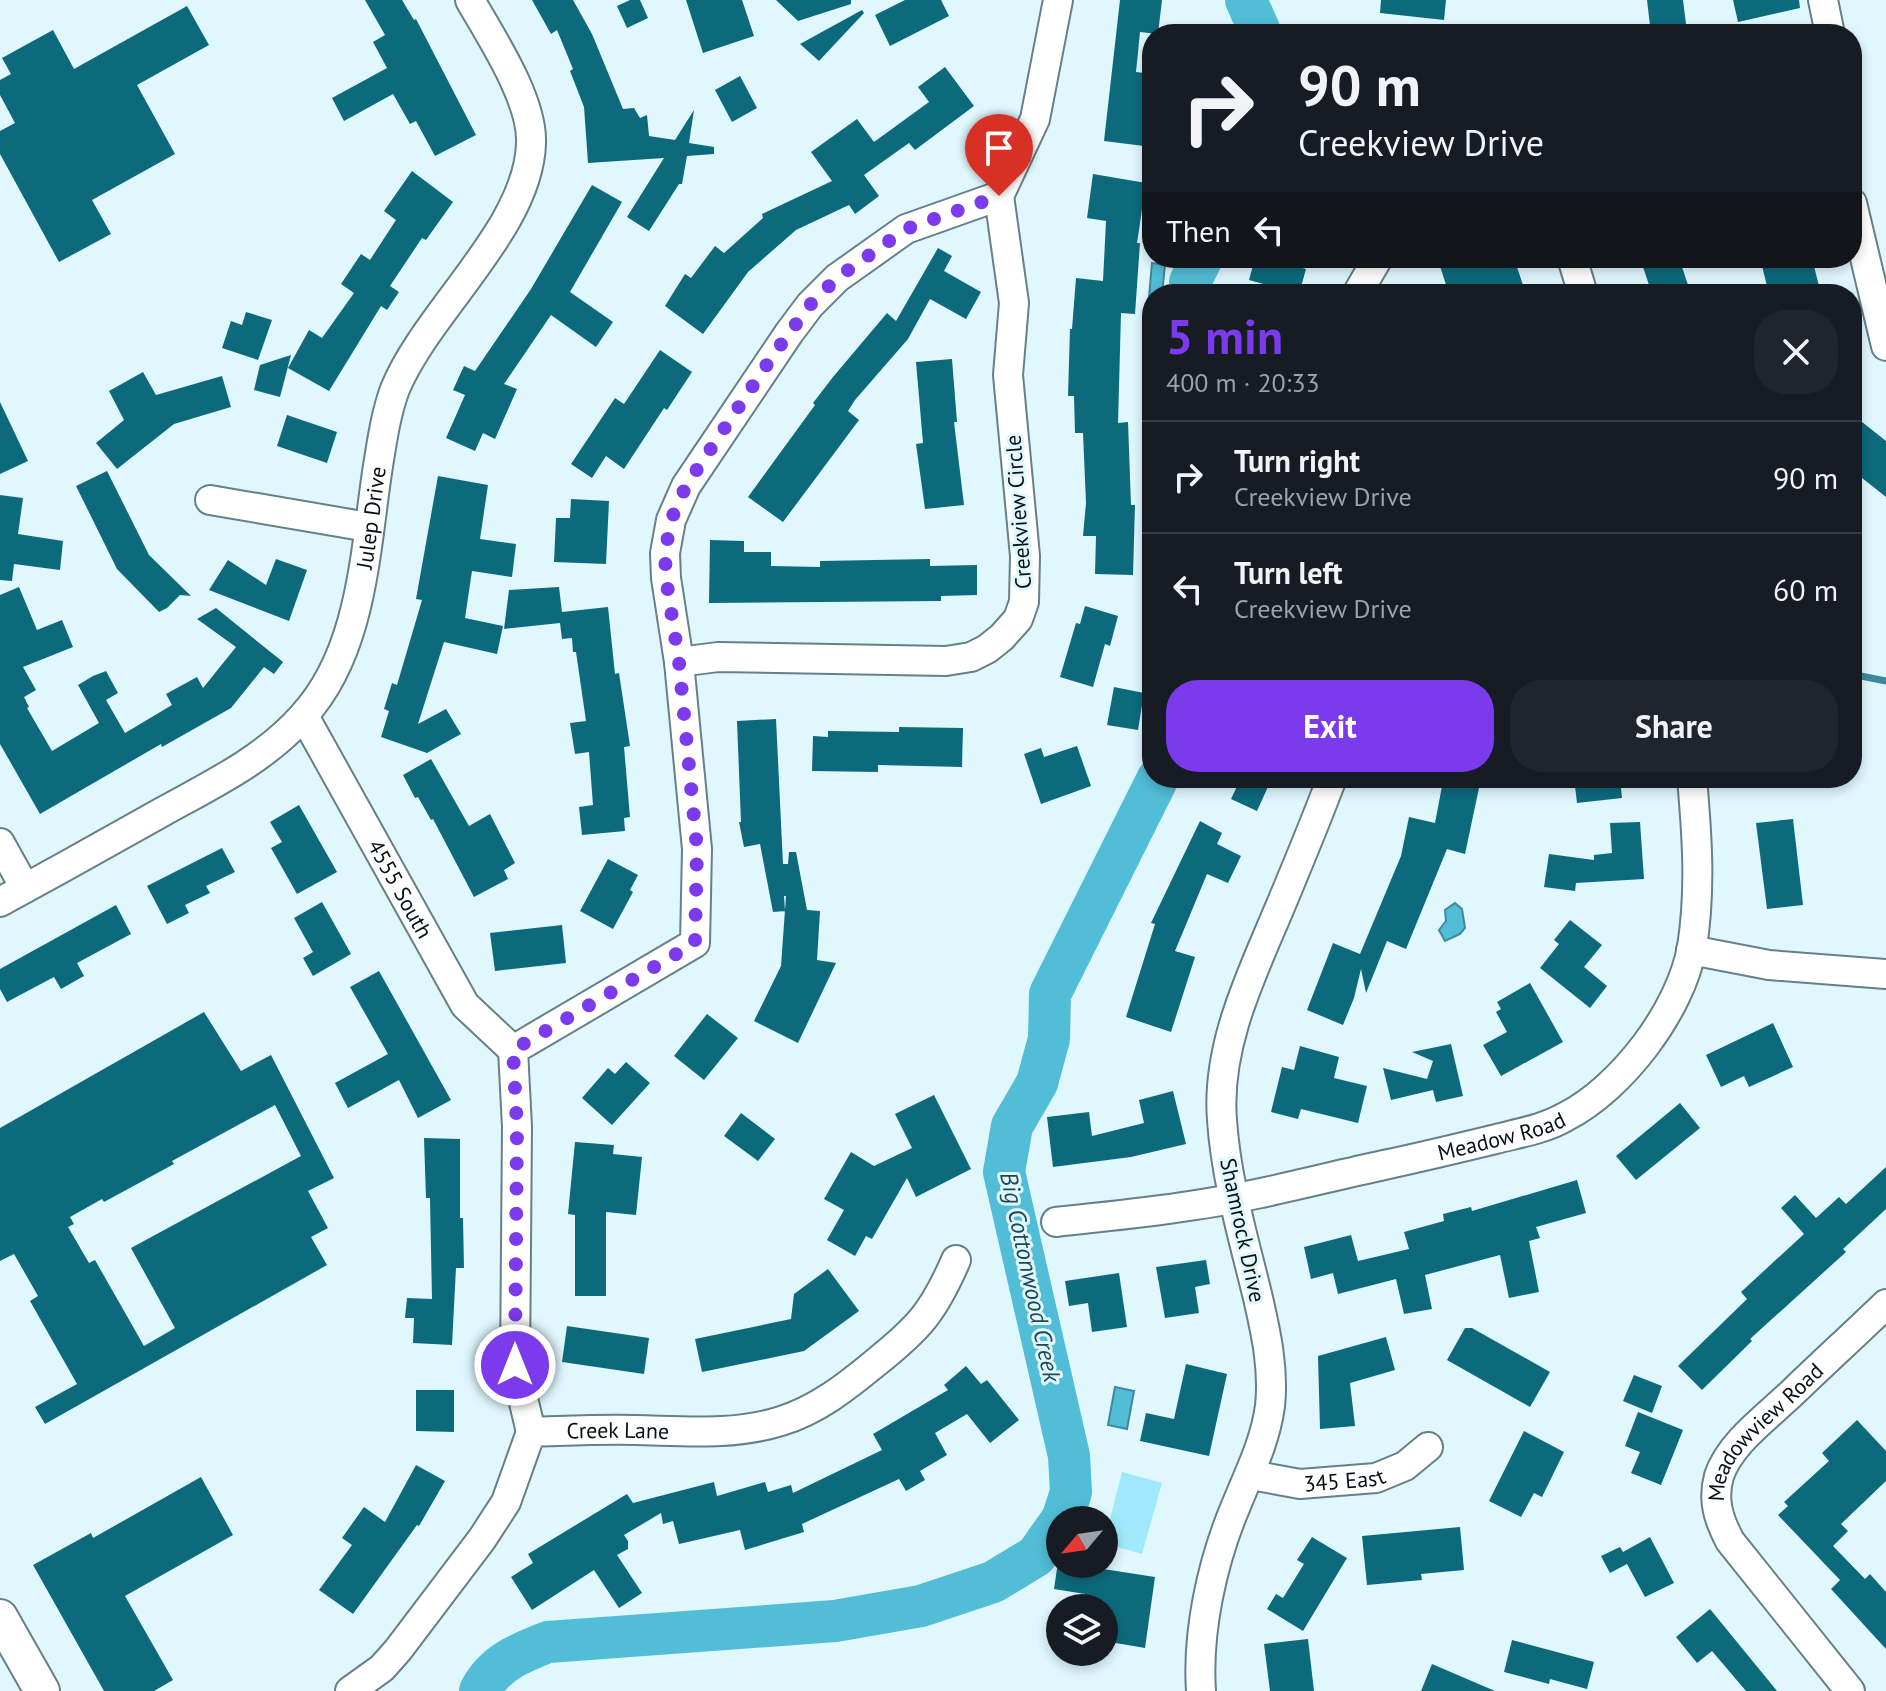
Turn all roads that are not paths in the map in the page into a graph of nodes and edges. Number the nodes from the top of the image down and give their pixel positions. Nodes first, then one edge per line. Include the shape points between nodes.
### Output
1 (470, 0) edge
2 (1058, 0) edge
3 (1823, 0) edge
4 (1828, 24) edge
5 (999, 196) junction
6 (1862, 245) edge
7 (1886, 346) edge
8 (210, 500) dead end
9 (368, 527) junction
10 (679, 662) junction
11 (304, 716) junction
12 (1328, 788) edge
13 (1693, 788) edge
14 (0, 843) edge
15 (25, 888) junction
16 (0, 902) edge
17 (1691, 950) junction
18 (1886, 974) edge
19 (513, 1050) junction
20 (1234, 1198) junction
21 (1056, 1222) dead end
22 (956, 1260) dead end
23 (1886, 1304) edge
24 (531, 1432) junction
25 (1428, 1447) dead end
26 (1251, 1475) junction
27 (0, 1617) edge
28 (42, 1691) edge
29 (350, 1691) edge
30 (1201, 1691) edge
31 (1850, 1691) edge

1 - 9 street, Julep Drive via 514,79 525,110 532,141 526,181 395,389
2 - 5 street via 1035,119
3 - 4 street
5 - 10 street via 906,229 837,278 789,333 686,486 671,520 666,578
5 - 10 street, Creekview Circle via 1014,303 1008,375 1025,556 1024,602 1018,619 987,649 946,661 718,657
6 - 7 street
8 - 9 street
9 - 11 street, Julep Drive via 347,644
10 - 19 street via 697,849 695,943
11 - 15 street, Julep Drive via 234,772
11 - 19 street, 4555 South via 465,1005
12 - 20 street, Shamrock Drive via 1233,1027 1221,1119
13 - 17 street, Meadow Road via 1698,858
14 - 15 street
15 - 16 street, Julep Drive
17 - 18 street via 1769,965
17 - 20 street, Meadow Road via 1674,996 1642,1052 1596,1098 1565,1118 1452,1150
19 - 24 street via 515,1365
20 - 21 street, Meadow Road
20 - 26 street, Shamrock Drive via 1269,1348 1270,1402
22 - 24 street, Creek Lane via 923,1322 841,1390 780,1422 727,1432
23 - 31 street, Meadowview Road via 1749,1434 1727,1459 1716,1495 1718,1518 1730,1541
24 - 29 street via 506,1502 482,1539 398,1650
25 - 26 street, 345 East via 1405,1466 1376,1478 1300,1484
26 - 30 street, Shamrock Drive via 1216,1566 1204,1625
27 - 28 main road

